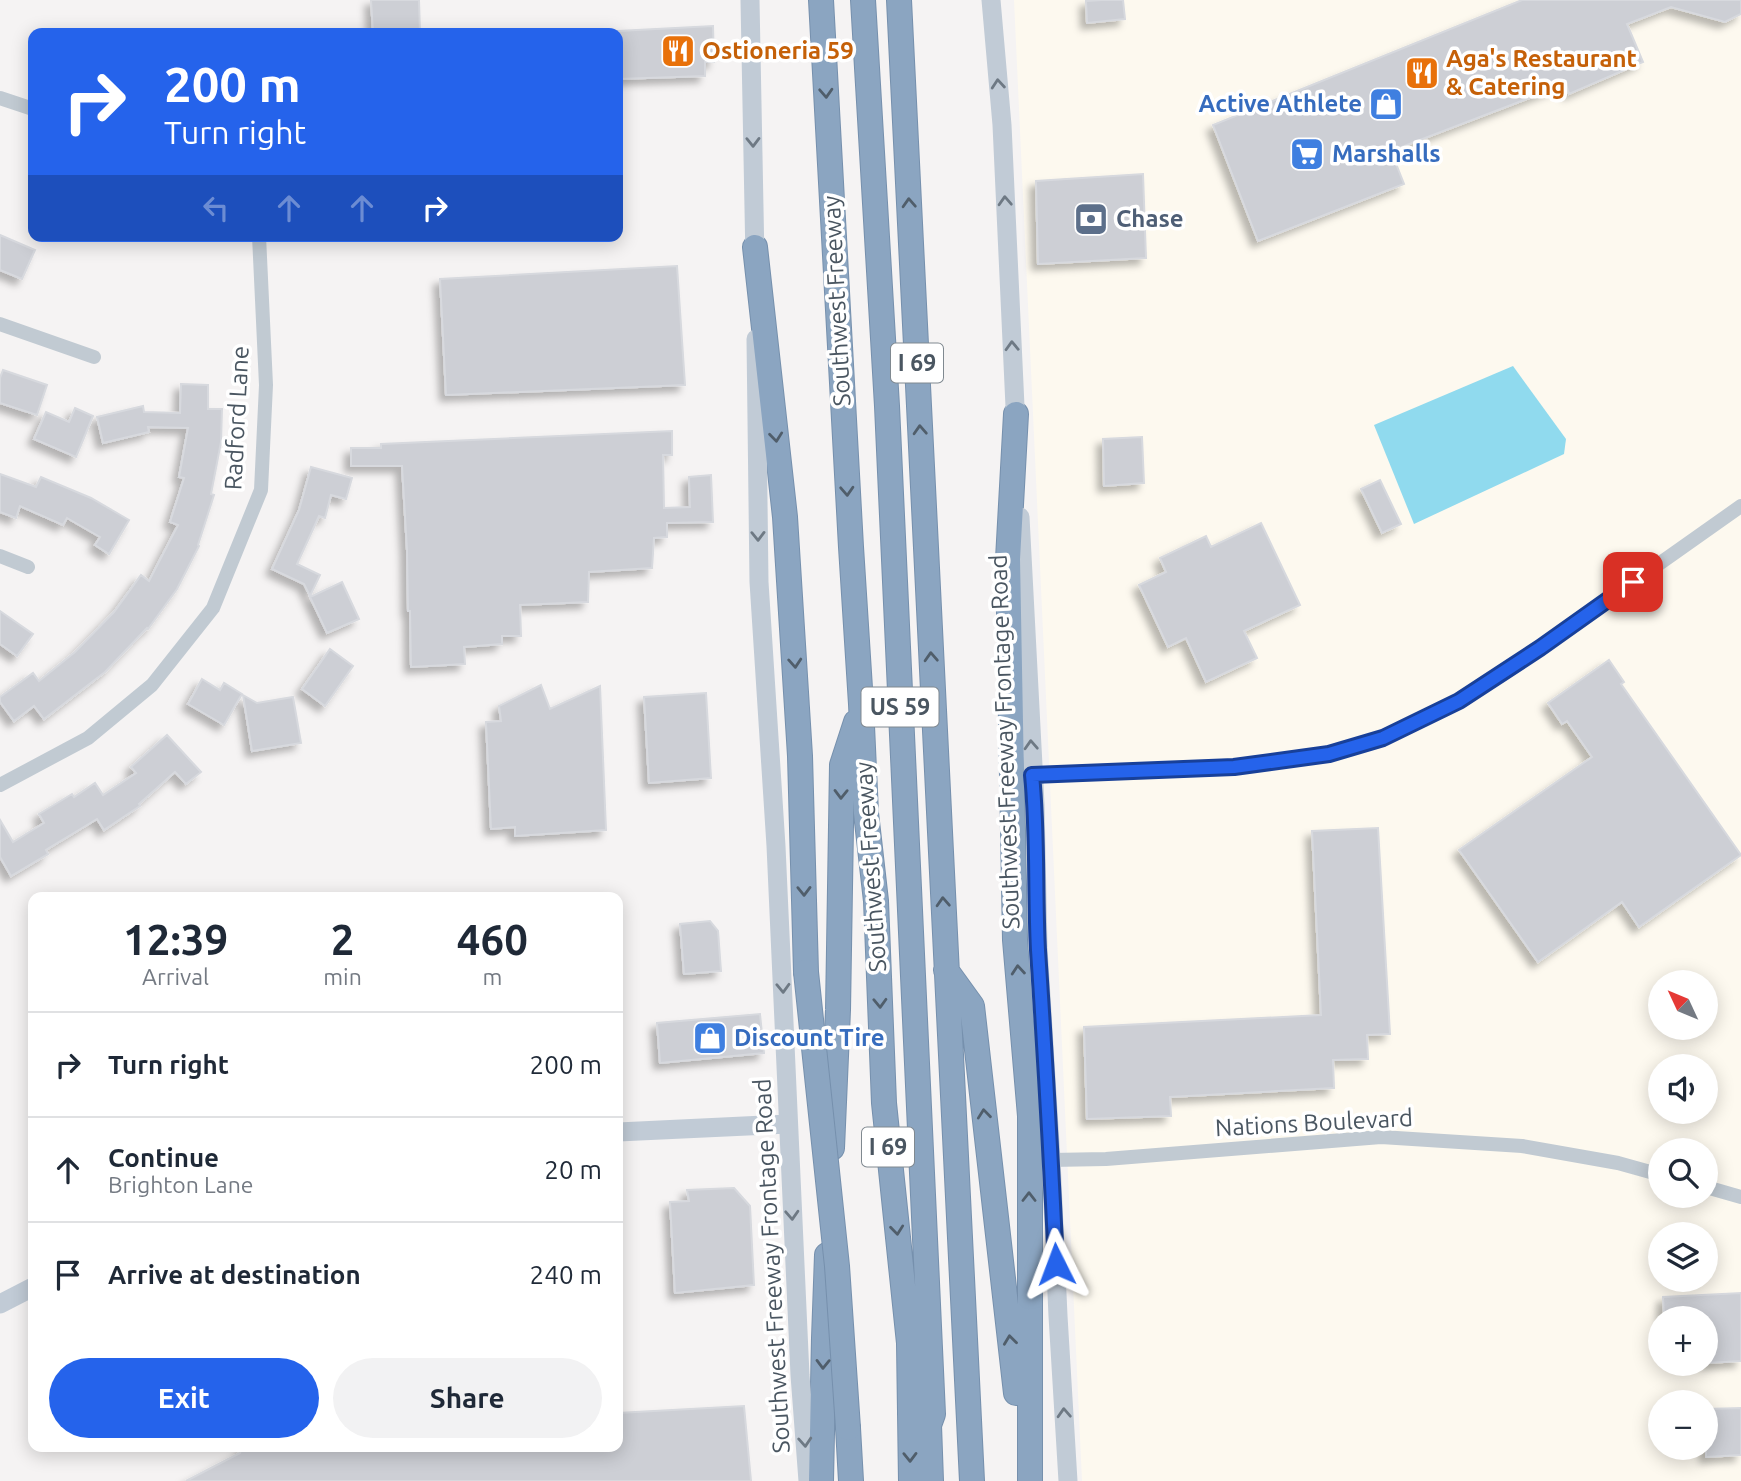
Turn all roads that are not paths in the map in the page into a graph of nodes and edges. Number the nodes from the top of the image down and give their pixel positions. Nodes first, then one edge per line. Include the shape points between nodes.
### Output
1 (750, 0) edge
2 (821, 0) edge
3 (863, 0) edge
4 (899, 0) edge
5 (991, 0) edge
6 (0, 98) edge
7 (28, 107) edge
8 (259, 242) edge
9 (755, 247) junction
10 (0, 324) edge
11 (94, 357) dead end
12 (1016, 414) junction
13 (1741, 506) edge
14 (0, 556) edge
15 (28, 567) dead end
16 (861, 704) junction
17 (1032, 775) junction
18 (0, 785) edge
19 (946, 970) junction
20 (788, 1124) junction
21 (623, 1132) edge
22 (1051, 1160) junction
23 (1648, 1171) edge
24 (1718, 1191) edge
25 (1741, 1197) edge
26 (28, 1290) edge
27 (0, 1304) edge
28 (933, 1414) junction
29 (807, 1481) edge
30 (821, 1481) edge
31 (851, 1481) edge
32 (911, 1481) edge
33 (931, 1481) edge
34 (943, 1481) edge
35 (972, 1481) edge
36 (1028, 1481) edge
37 (1068, 1481) edge

1 -> 9 main road, Southwest Freeway Frontage Road
2 -> 16 highway, Southwest Freeway / I 69
3 - 28 highway, US 59
19 -> 4 highway, I 69
12 -> 5 main road, Southwest Freeway Frontage Road
6 - 7 street
8 - 18 street, Radford Lane via 266,385 261,490 213,608 152,685 88,738
9 -> 20 main road, Southwest Freeway Frontage Road via 760,582
9 -> 31 highway, bridge via 785,517 800,755 806,972 837,1266
10 - 11 street
17 -> 12 main road, Southwest Freeway Frontage Road
36 -> 12 highway via 1030,1116 1015,940 1008,559
13 - 17 street via 1485,684 1383,738 1329,754 1234,767
14 - 15 street
16 -> 30 highway via 842,765
16 -> 32 highway, Southwest Freeway / I 69 via 876,901 884,1103 909,1343
17 - 22 main road, Southwest Freeway Frontage Road
19 - 35 highway, I 69
36 -> 19 highway via 972,1006
20 - 21 main road
20 -> 29 main road, Southwest Freeway Frontage Road
22 - 23 street, Nations Boulevard via 1381,1137 1522,1146
37 -> 22 main road, Southwest Freeway Frontage Road
24 - 25 street
26 - 27 main road
28 - 33 highway via 929,1425
28 - 34 highway via 940,1424

